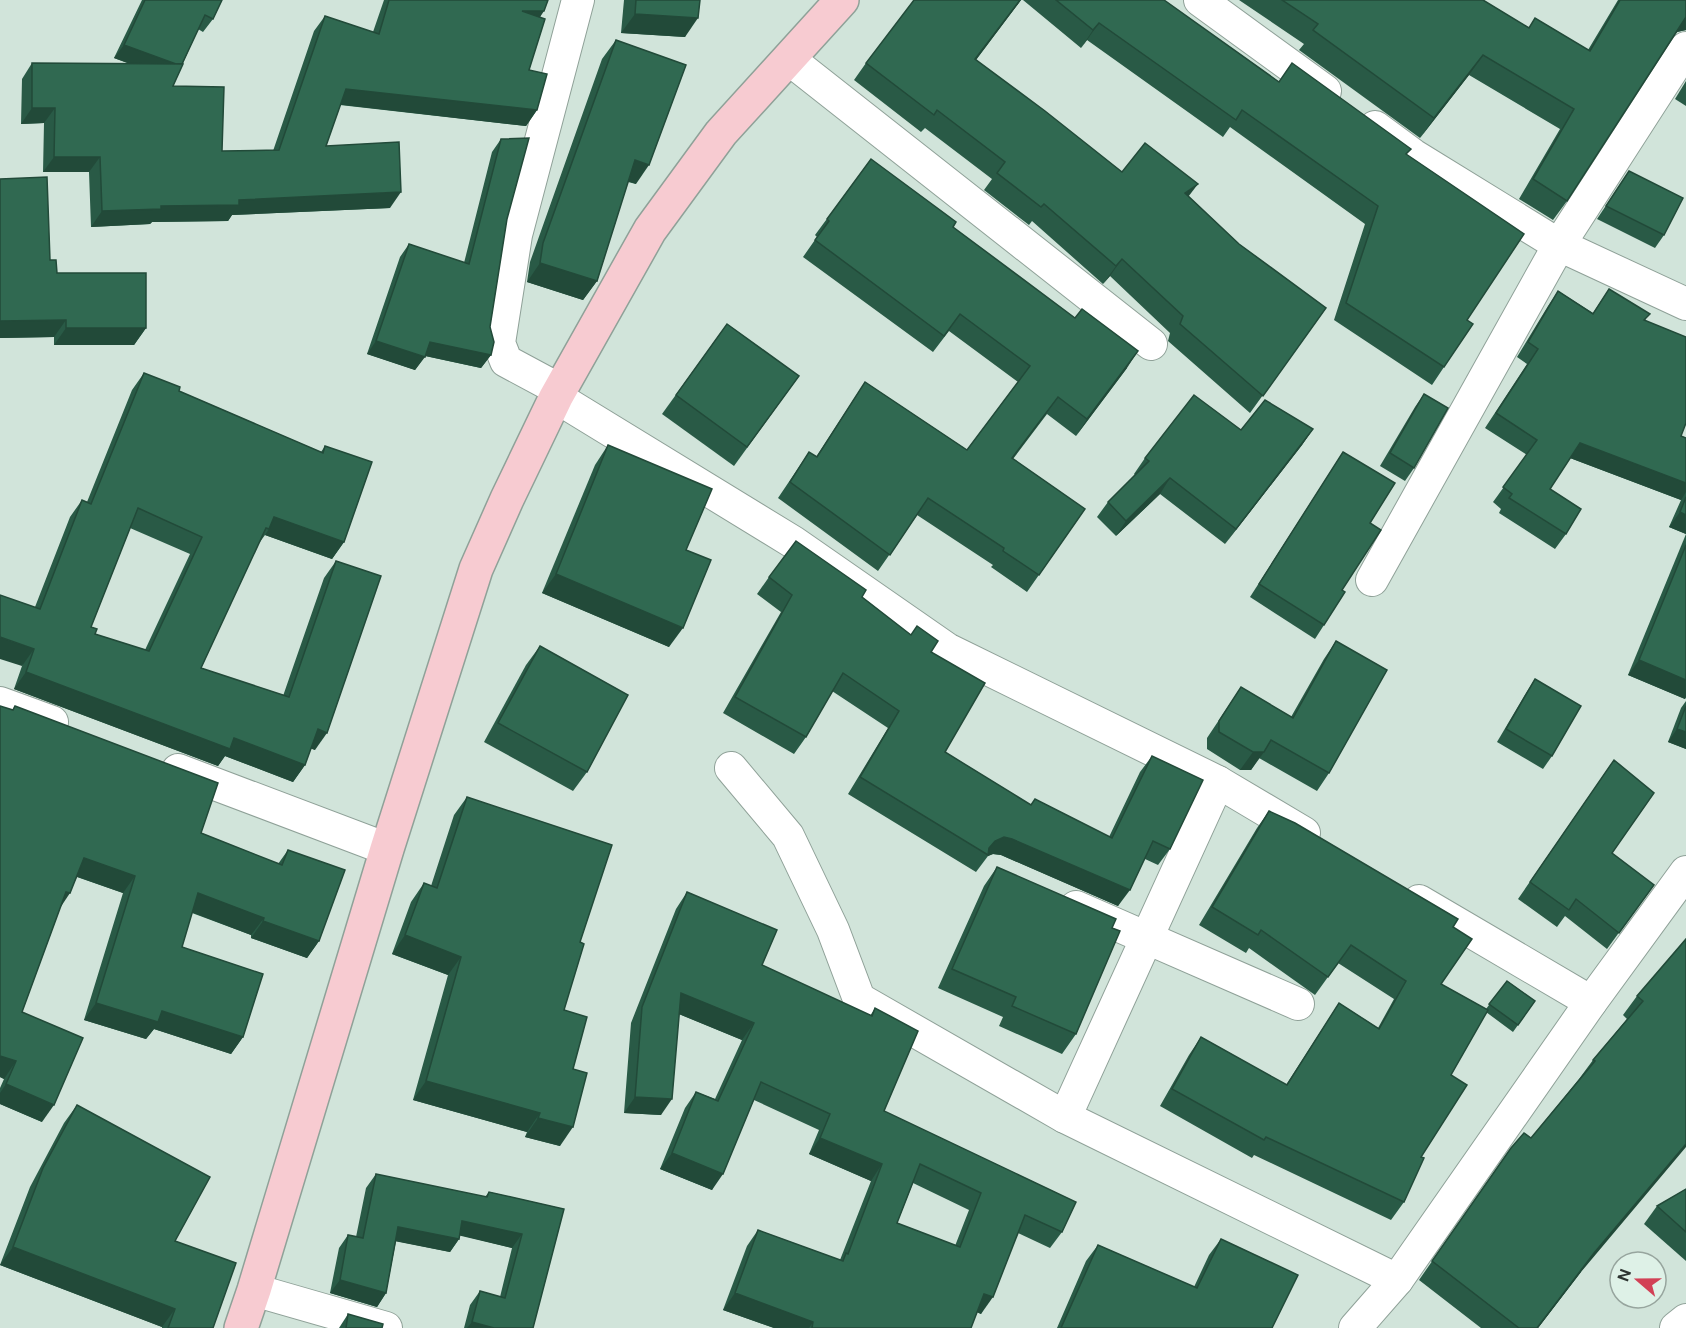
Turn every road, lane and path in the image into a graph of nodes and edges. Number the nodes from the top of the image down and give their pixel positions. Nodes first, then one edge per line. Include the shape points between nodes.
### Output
1 (578, 0) edge
2 (842, 0) edge
3 (1200, 0) edge
4 (1686, 48) edge
5 (789, 59) junction
6 (1559, 245) junction
7 (1686, 304) edge
8 (1151, 344) dead end
9 (558, 394) junction
10 (1372, 580) dead end
11 (0, 703) edge
12 (77, 732) edge
13 (155, 761) edge
14 (731, 768) dead end
15 (1218, 782) junction
16 (1329, 848) edge
17 (387, 849) junction
18 (1686, 872) edge
19 (1400, 889) edge
20 (1049, 896) edge
21 (1148, 939) junction
22 (1592, 1002) junction
23 (1298, 1004) dead end
24 (1065, 1117) junction
25 (1397, 1280) junction
26 (254, 1290) junction
27 (1686, 1320) edge
28 (241, 1328) edge
29 (386, 1328) edge
30 (1355, 1328) edge
31 (1676, 1328) edge

1 - 9 street via 516,235 499,343 506,361
2 - 5 street
3 - 6 street via 1413,155
4 - 6 street
5 - 8 street
5 - 9 street via 721,133 650,230
6 - 7 street
6 - 10 street
9 - 15 street via 793,542 947,649
9 - 17 street via 476,569
11 - 12 street
13 - 17 street
14 - 24 street via 788,836 833,930 859,999
15 - 16 street
15 - 21 street
17 - 26 street
18 - 22 street
19 - 22 street
20 - 21 street
21 - 23 street
21 - 24 street
22 - 25 street
24 - 25 street
25 - 30 street
26 - 28 street
26 - 29 street
27 - 31 street

